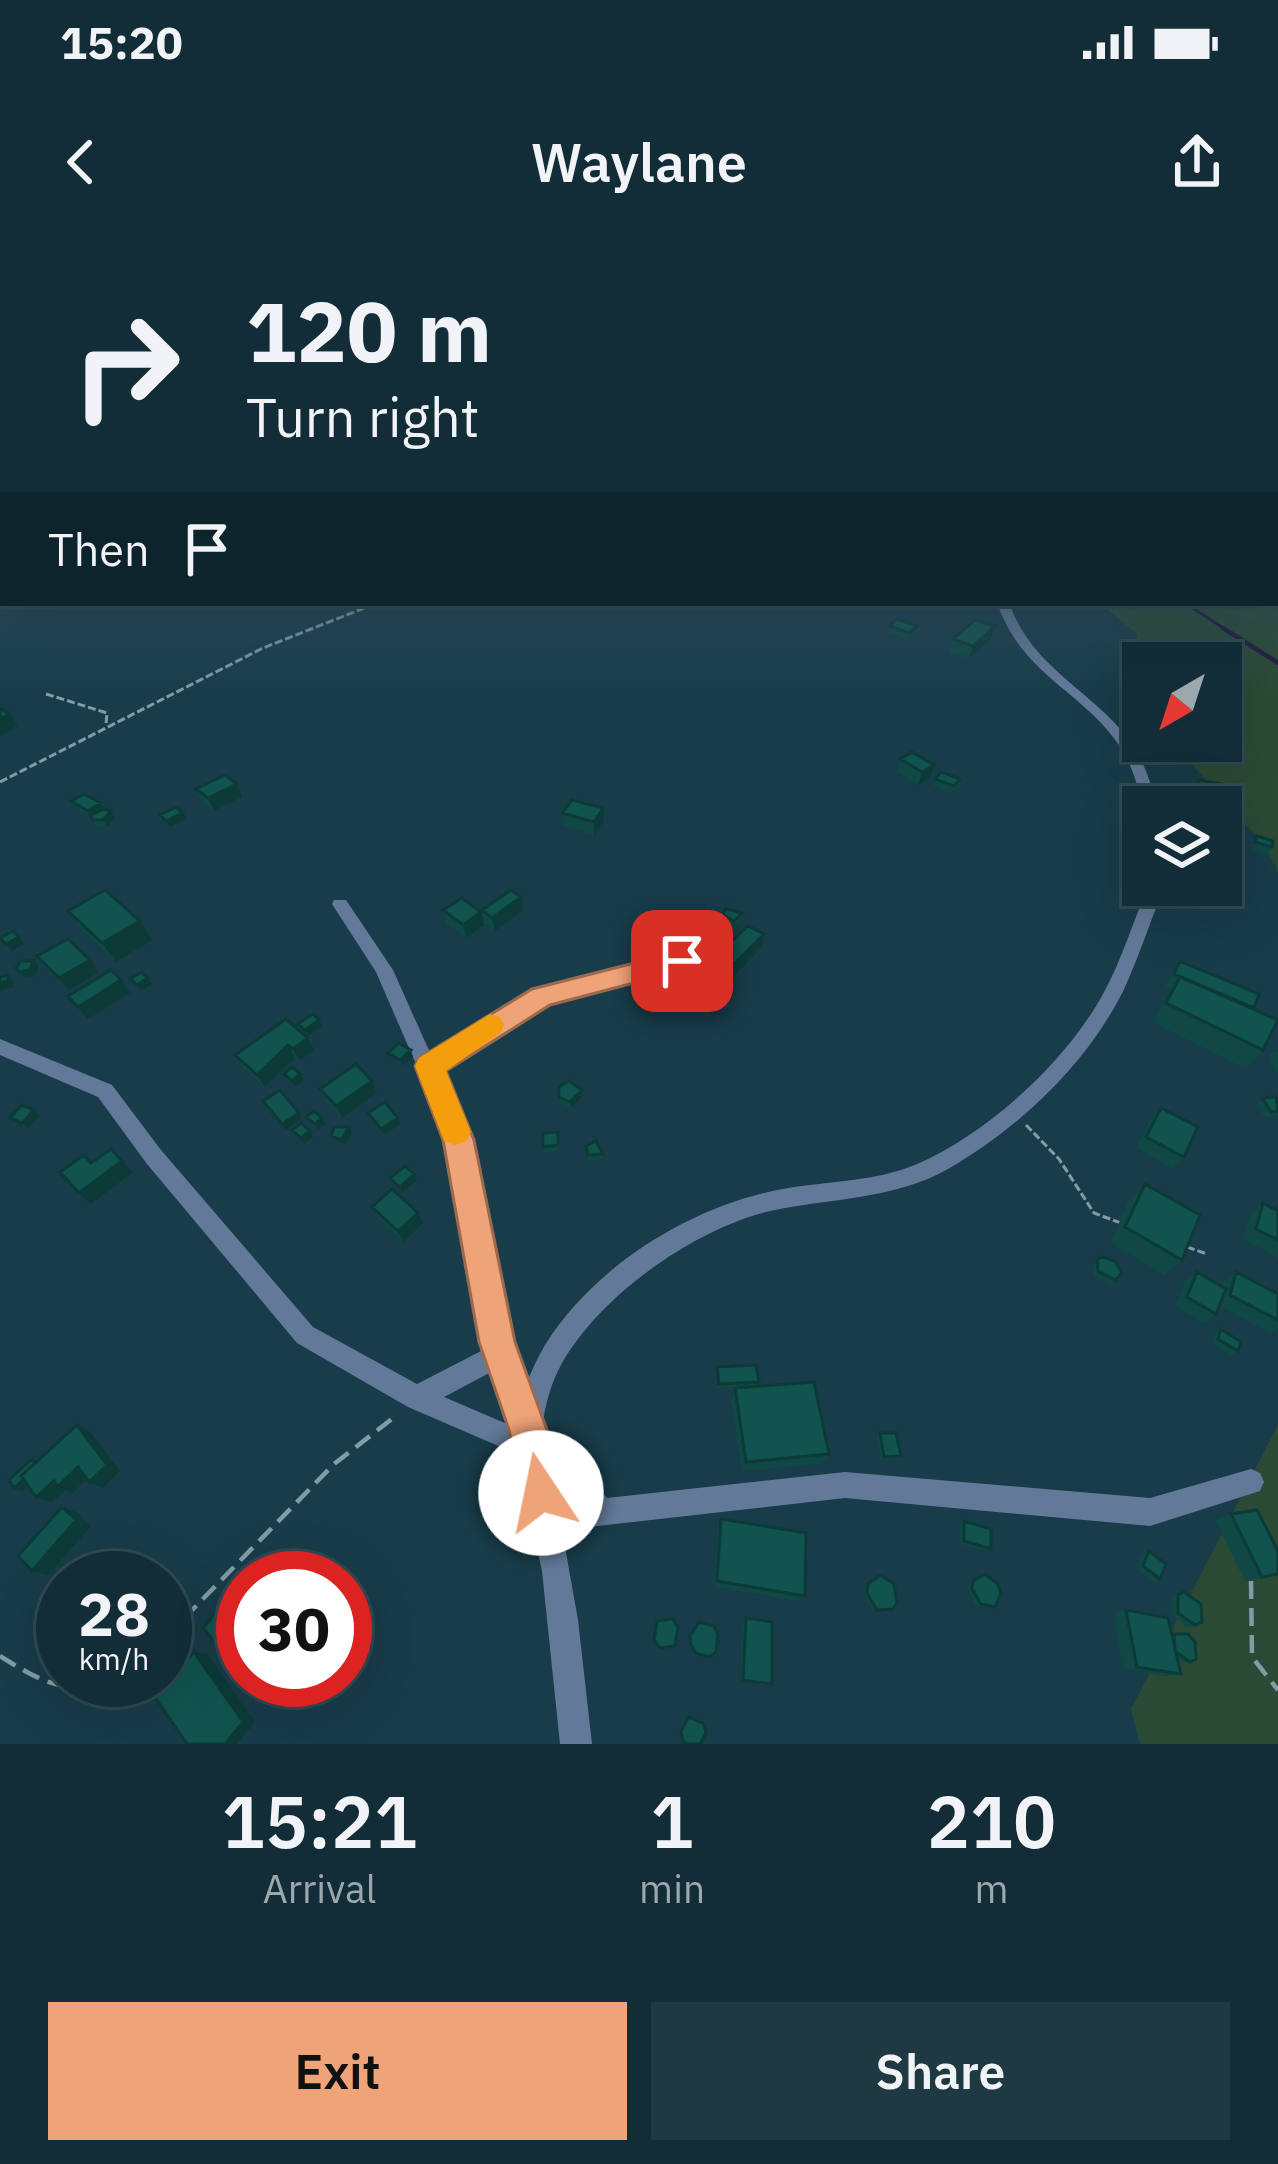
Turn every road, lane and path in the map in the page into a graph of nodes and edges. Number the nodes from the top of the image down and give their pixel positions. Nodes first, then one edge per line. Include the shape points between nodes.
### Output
1 (369, 606) edge
2 (1004, 606) edge
3 (46, 694) dead end
4 (106, 725) junction
5 (0, 782) edge
6 (1144, 786) edge
7 (340, 904) dead end
8 (1148, 906) edge
9 (682, 961) dead end
10 (0, 1047) edge
11 (429, 1066) junction
12 (1012, 1111) junction
13 (1131, 1227) edge
14 (1169, 1240) edge
15 (1207, 1254) dead end
16 (501, 1354) junction
17 (417, 1398) junction
18 (530, 1438) junction
19 (1251, 1482) dead end
20 (601, 1511) junction
21 (547, 1518) junction
22 (1251, 1570) edge
23 (192, 1610) edge
24 (0, 1656) edge
25 (36, 1679) edge
26 (1278, 1690) edge
27 (576, 1744) edge

1 - 4 path
2 - 6 street via 1043,669 1120,736
3 - 4 path via 107,713
4 - 5 path
7 - 11 street via 384,970
8 - 12 street via 1110,999 1077,1050
9 - 11 street via 542,997
10 - 17 street via 105,1091 305,1335
11 - 16 street via 459,1140
12 - 13 path via 1059,1159 1094,1213
12 - 18 street via 908,1177 758,1204 685,1238 587,1306 541,1382
14 - 15 path
16 - 17 street
16 - 18 street
17 - 18 street
17 - 23 path via 334,1464
18 - 20 street
18 - 21 street
19 - 20 street via 1150,1512 845,1485
20 - 21 street
21 - 27 street
22 - 26 path via 1252,1657
24 - 25 path

